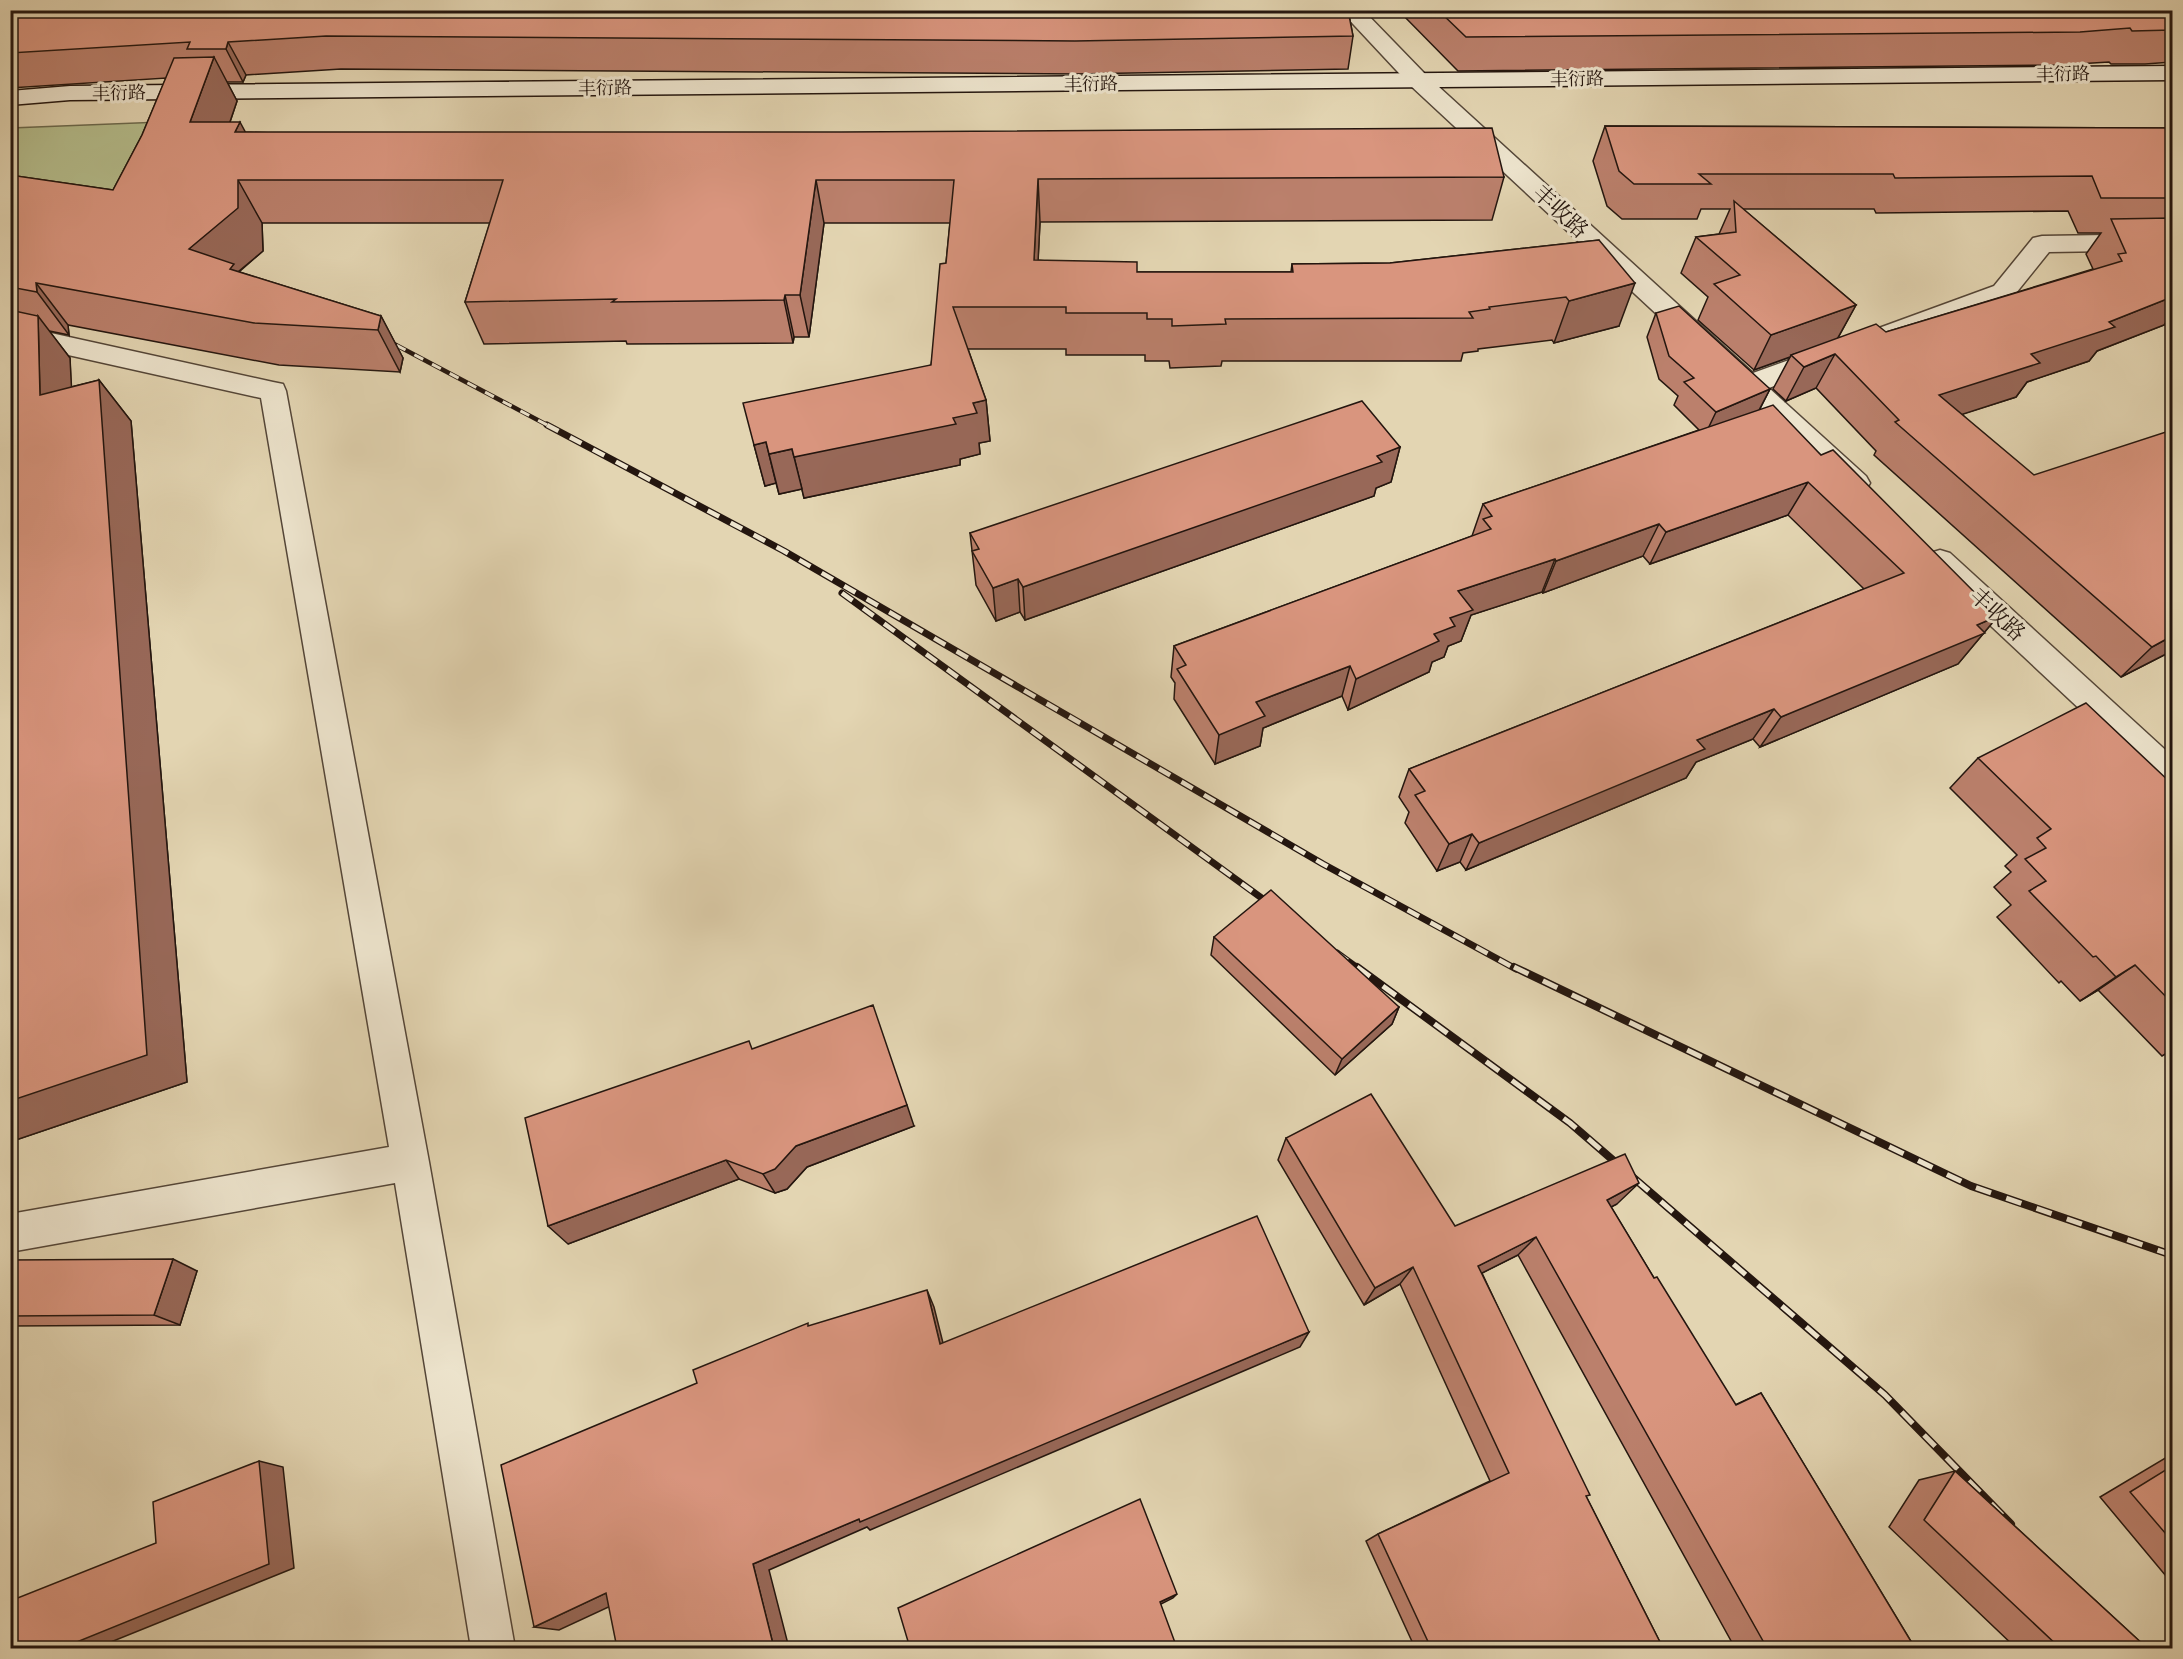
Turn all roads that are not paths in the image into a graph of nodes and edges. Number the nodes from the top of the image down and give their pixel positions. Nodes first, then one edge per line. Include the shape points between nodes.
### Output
1 (1350, 10) edge
2 (2172, 73) edge
3 (1419, 81) junction
4 (10, 98) edge
5 (2172, 243) edge
6 (10, 333) edge
7 (1749, 385) junction
8 (1870, 496) edge
9 (1922, 544) edge
10 (2172, 775) edge
11 (410, 1161) junction
12 (10, 1233) edge
13 (493, 1648) edge

1 - 3 street, 丰收路
2 - 3 street, 丰衍路
3 - 4 street, 丰衍路 via 82,93
3 - 7 street, 丰收路
5 - 7 street via 2042,244 2003,292
6 - 11 street via 273,391
7 - 8 street, 丰收路
9 - 10 street, 丰收路
11 - 12 street
11 - 13 street

